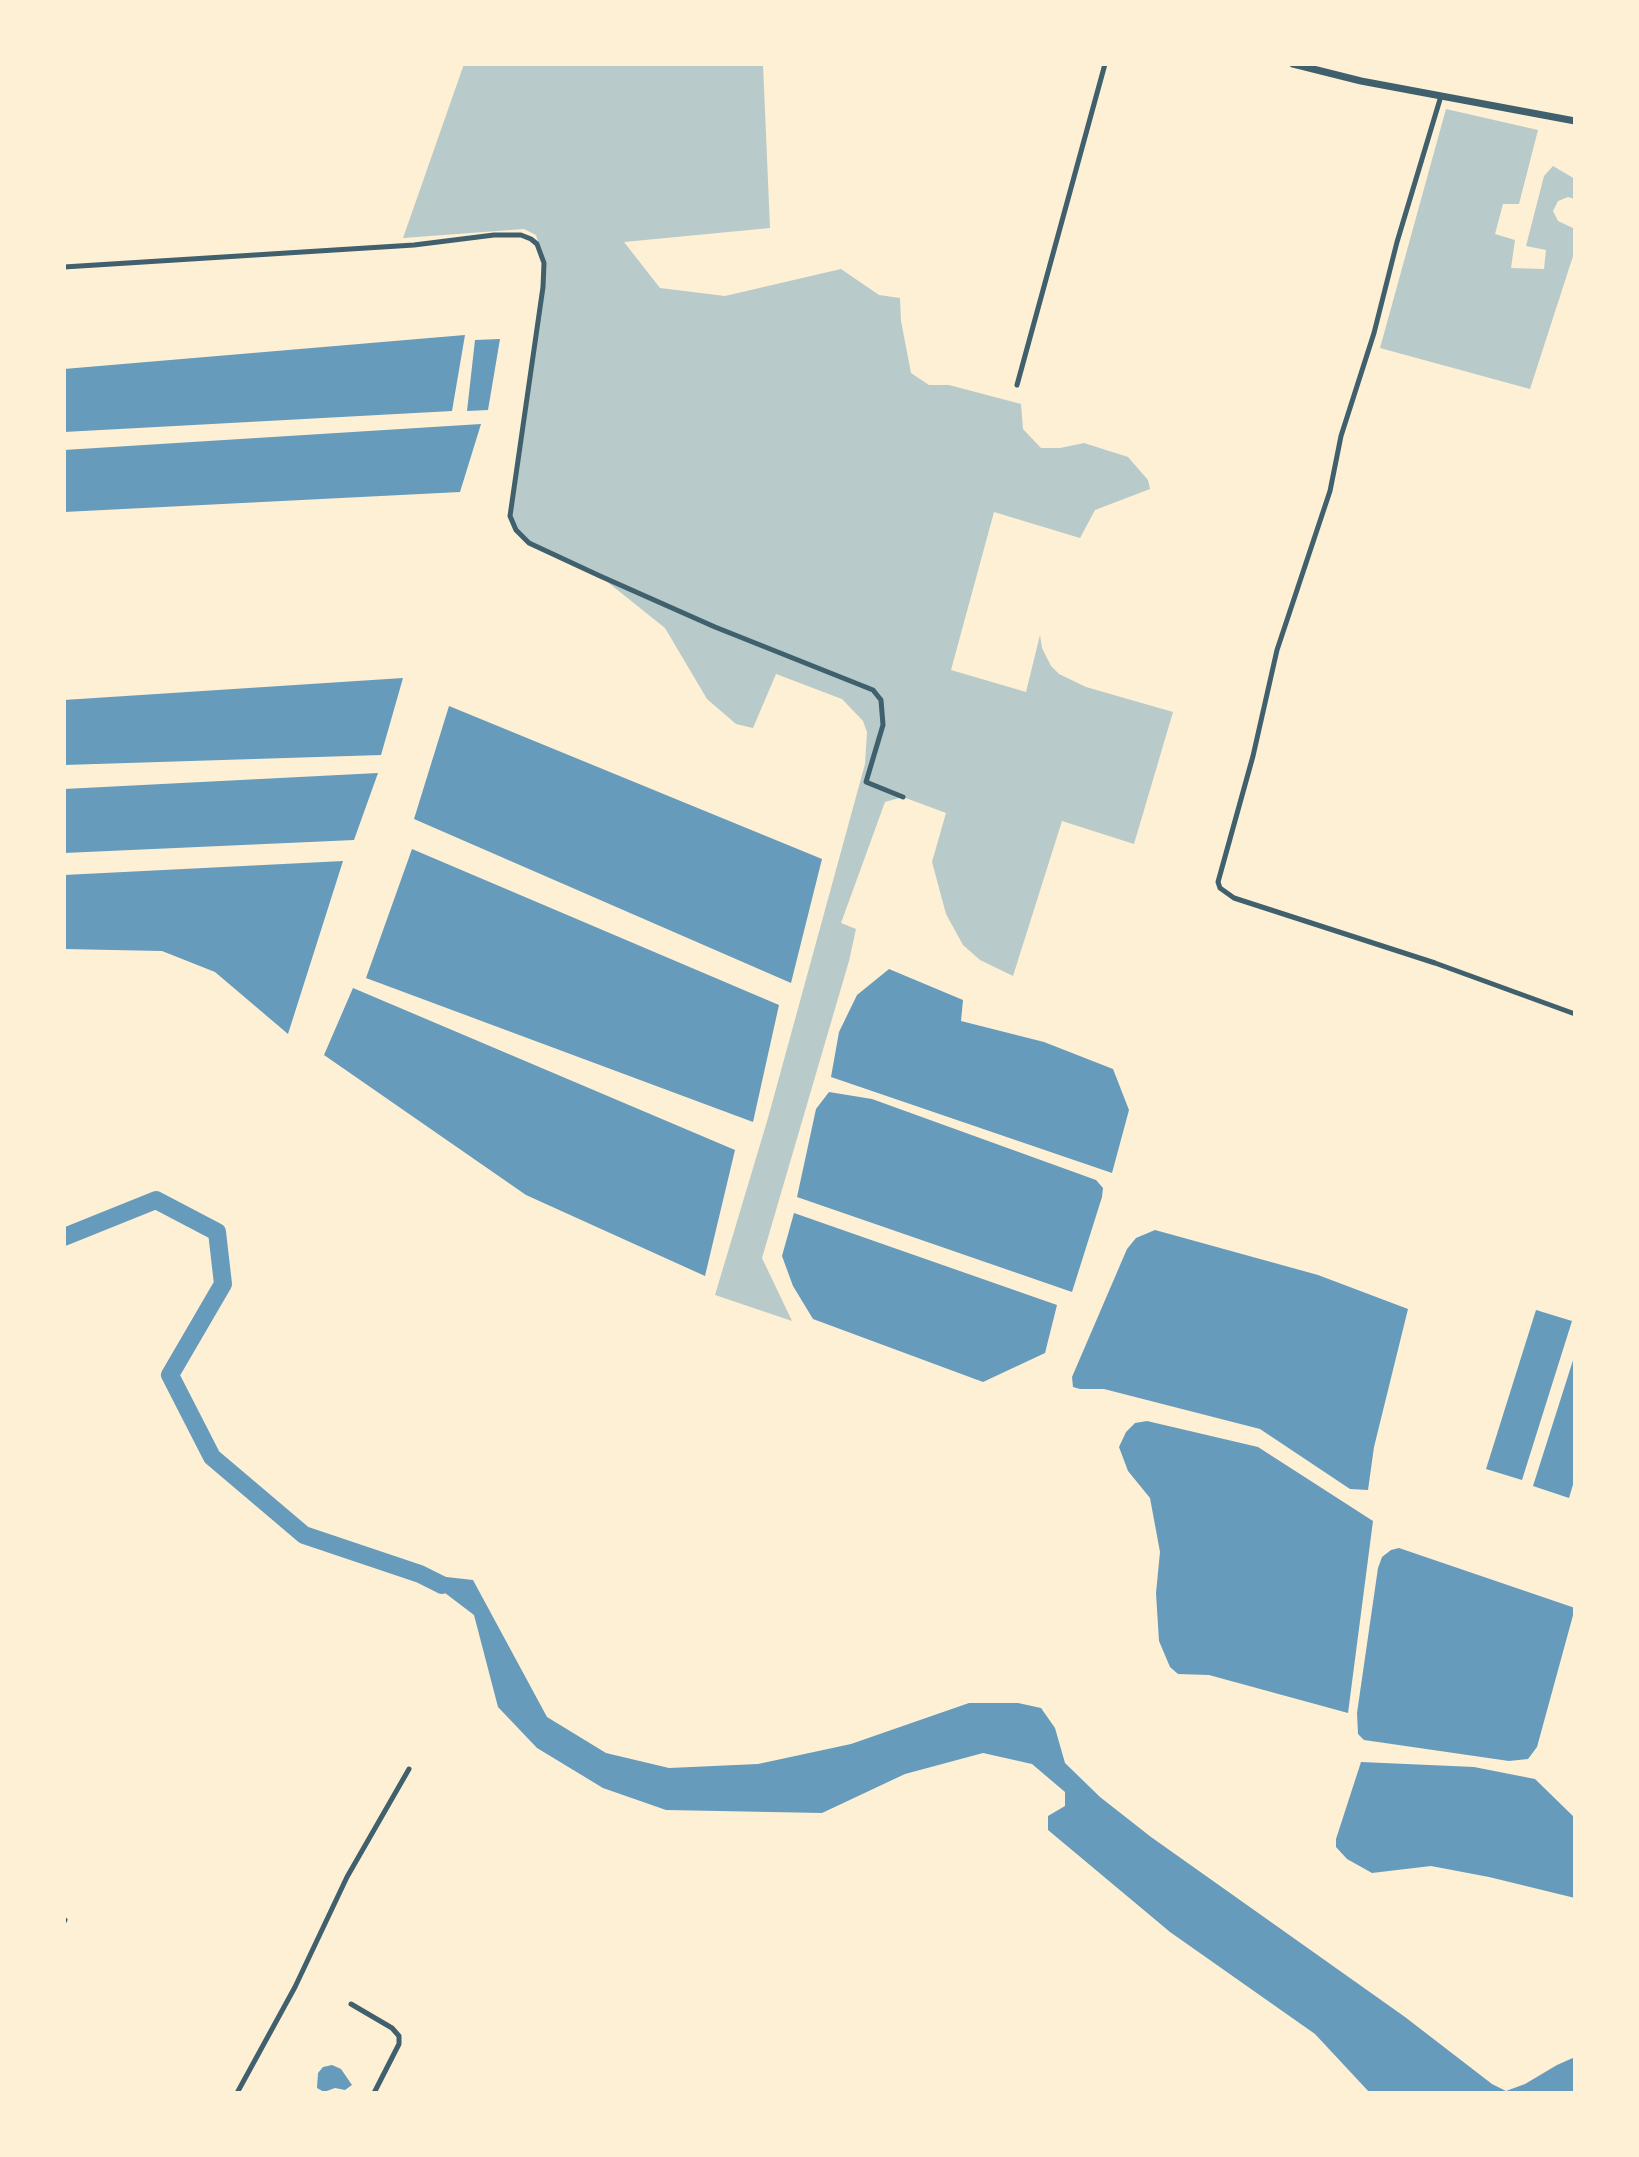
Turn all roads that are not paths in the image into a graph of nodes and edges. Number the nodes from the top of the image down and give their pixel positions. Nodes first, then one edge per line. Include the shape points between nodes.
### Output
1 (1105, 64) edge
2 (1293, 64) edge
3 (1441, 95) junction
4 (1575, 121) edge
5 (64, 267) edge
6 (1017, 385) dead end
7 (903, 797) dead end
8 (1575, 1014) edge
9 (409, 1769) dead end
10 (351, 2004) dead end
11 (237, 2093) edge
12 (374, 2093) edge

1 - 6 street
2 - 3 street
3 - 4 street
3 - 8 street via 1341,436 1330,491 1277,650 1218,882 1234,898
5 - 7 street via 414,245 494,235 531,239 544,263 543,287 510,516 516,530 529,543 575,565 873,690 881,700 883,725 866,782
9 - 11 street via 347,1877
10 - 12 street via 399,2036

